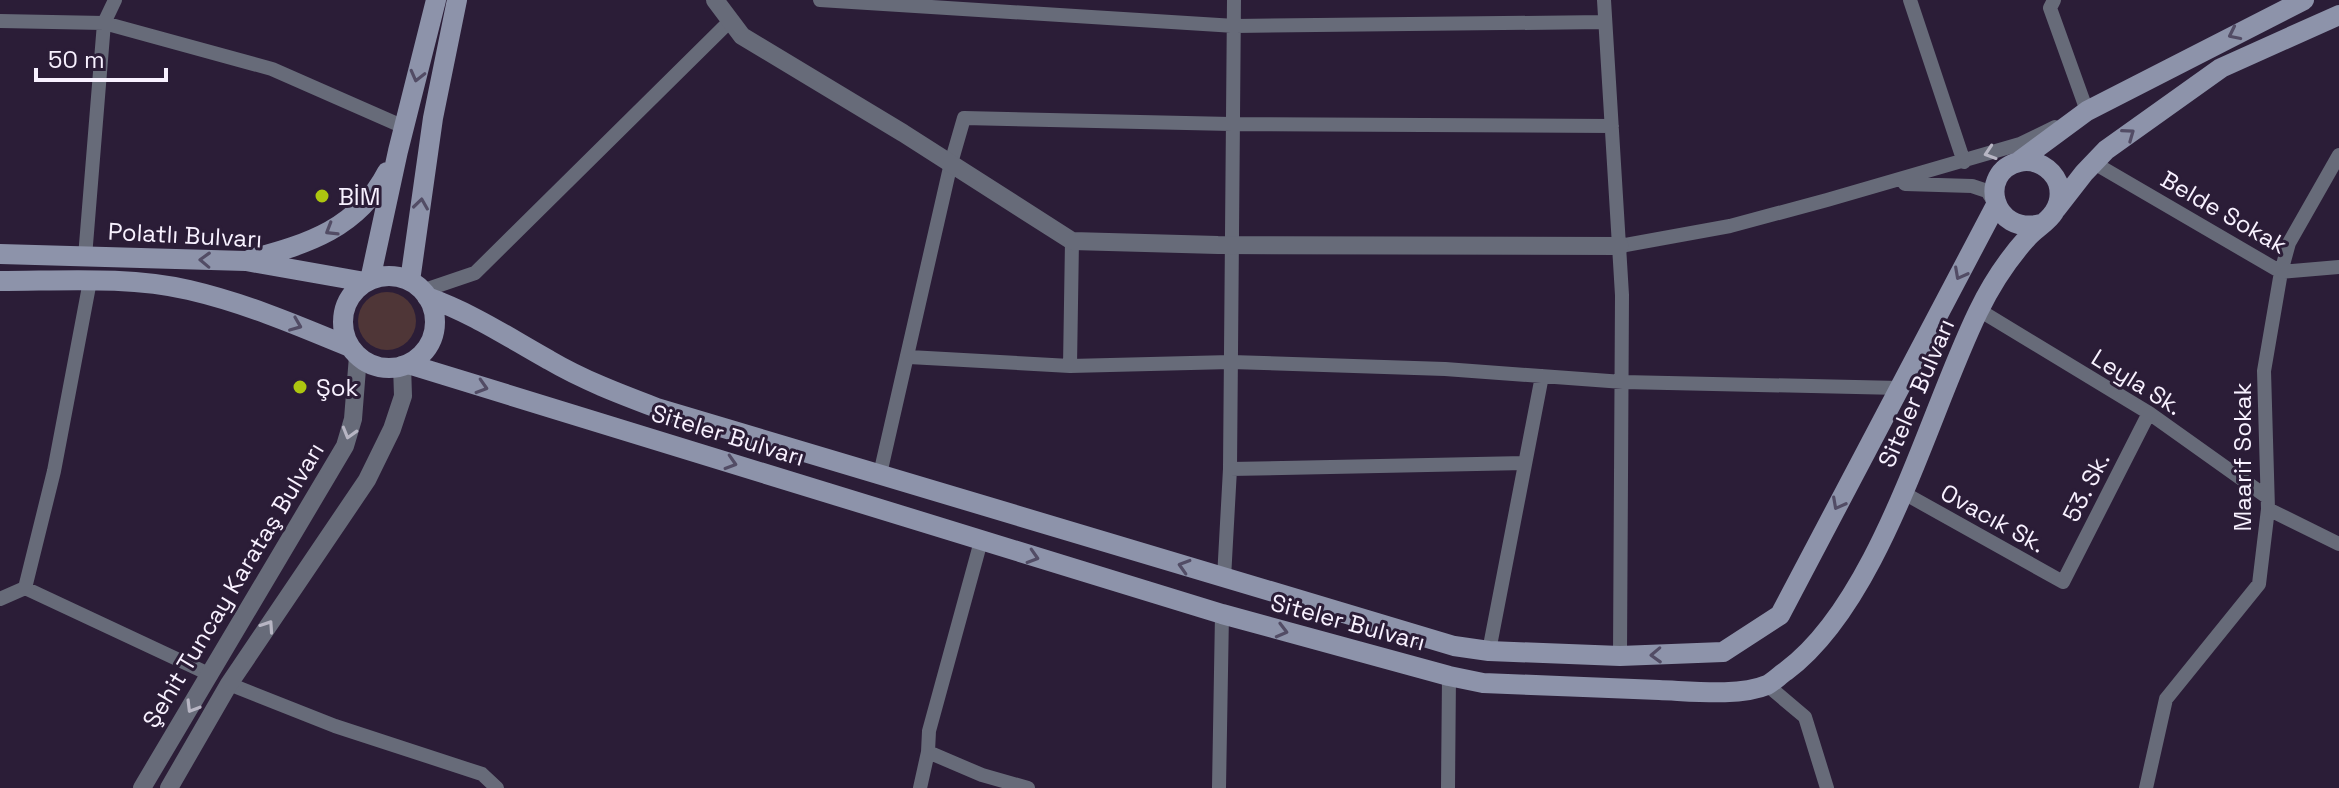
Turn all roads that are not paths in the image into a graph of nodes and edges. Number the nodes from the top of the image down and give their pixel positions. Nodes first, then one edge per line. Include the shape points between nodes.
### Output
1 (115, 0) edge
2 (436, 0) edge
3 (457, 0) edge
4 (715, 0) edge
5 (820, 0) edge
6 (1234, 0) edge
7 (1604, 0) edge
8 (1910, 0) edge
9 (2054, 0) edge
10 (2304, 0) edge
11 (2339, 15) edge
12 (0, 21) edge
13 (730, 21) junction
14 (1605, 22) junction
15 (104, 23) junction
16 (1235, 26) junction
17 (2087, 111) junction
18 (1231, 124) junction
19 (1612, 126) junction
20 (404, 127) junction
21 (398, 151) junction
22 (2339, 155) edge
23 (1964, 162) junction
24 (2018, 162) junction
25 (951, 163) junction
26 (2094, 163) junction
27 (1888, 183) junction
28 (1996, 205) junction
29 (2056, 209) junction
30 (2041, 224) junction
31 (1072, 241) junction
32 (1231, 245) junction
33 (1620, 246) junction
34 (0, 254) edge
35 (85, 257) junction
36 (246, 261) junction
37 (2339, 267) edge
38 (2281, 272) junction
39 (0, 281) edge
40 (90, 281) junction
41 (368, 281) junction
42 (420, 290) junction
43 (1979, 310) junction
44 (354, 351) junction
45 (909, 357) junction
46 (1231, 362) junction
47 (405, 365) junction
48 (1070, 366) junction
49 (1542, 376) junction
50 (1623, 382) junction
51 (1900, 388) junction
52 (2149, 413) junction
53 (1525, 463) junction
54 (1230, 469) junction
55 (880, 474) junction
56 (1902, 492) junction
57 (2268, 503) junction
58 (981, 541) junction
59 (2339, 544) edge
60 (1224, 578) junction
61 (2063, 582) joint
62 (25, 588) junction
63 (0, 599) edge
64 (1222, 614) junction
65 (1489, 651) junction
66 (1620, 656) junction
67 (211, 675) junction
68 (1449, 676) junction
69 (229, 684) junction
70 (1767, 685) junction
71 (928, 752) junction
72 (142, 788) edge
73 (169, 788) edge
74 (497, 788) edge
75 (920, 788) edge
76 (1028, 788) edge
77 (1219, 788) edge
78 (1448, 788) edge
79 (1827, 788) edge
80 (2146, 788) edge

1 - 15 street
2 -> 20 main road
42 -> 3 main road via 433,118
4 - 13 street
5 - 16 street
6 - 16 street
7 - 14 street
8 - 23 street
9 - 17 street via 2050,8
10 -> 17 main road
26 -> 11 main road via 2221,68
12 - 15 street
13 - 25 street via 742,36
13 - 42 street via 475,273
14 - 16 street
14 - 19 street
15 - 20 street via 272,69
15 - 35 street
16 - 18 street
17 -> 23 street via 2020,144
17 - 24 main road
18 - 19 street
18 - 25 street via 964,118
18 - 32 street
19 - 33 street
20 - 21 main road
21 -> 36 main road via 377,192 330,233
21 - 41 main road
22 - 38 street, Maarif Sokak via 2289,243
23 - 27 street
24 - 28 main road via 2000,174
24 - 29 main road via 2049,169 2059,188
25 - 31 street
25 - 45 street
26 - 29 main road
26 - 38 street, Belde Sokak
27 - 28 street via 1972,186 1987,191
27 - 33 street via 1730,226
28 - 30 main road via 2019,226
28 -> 51 main road, Siteler Bulvarı
29 - 30 main road
30 - 43 main road, Siteler Bulvarı via 2005,265
31 - 32 street
31 - 48 street
32 - 33 street
32 - 46 street
33 - 50 street
34 - 35 main road, Polatlı Bulvarı
36 -> 35 main road, Polatlı Bulvarı
36 - 41 main road, Polatlı Bulvarı
37 - 38 street, Belde Sokak
38 - 57 street, Maarif Sokak via 2264,371
39 - 40 main road, Polatlı Bulvarı
40 -> 44 main road, Polatlı Bulvarı via 187,289 262,311
40 - 62 street via 54,471
41 - 42 main road via 395,277
41 - 44 main road via 345,306 345,336
42 - 47 main road via 434,322 432,337
42 - 55 main road, Siteler Bulvarı via 602,387
43 - 52 street, Leyla Sk.
43 - 56 main road, Siteler Bulvarı
44 - 47 main road via 379,367
44 -> 67 street, Şehit Tuncay Karataş Bulvarı via 353,419 345,446
45 - 48 street
45 - 55 street
46 - 48 street
46 - 49 street
46 - 54 street
47 -> 58 main road, Siteler Bulvarı
69 -> 47 street, Şehit Tuncay Karataş Bulvarı via 367,480 403,396
49 - 50 street
49 - 53 street
50 - 51 street
50 - 66 street
51 -> 66 main road, Siteler Bulvarı via 1780,615 1723,652
52 - 57 street, Leyla Sk.
52 - 61 street, 53. Sk.
53 - 54 street
53 - 65 street
54 - 60 street
60 -> 55 main road, Siteler Bulvarı
56 - 61 street, Ovacık Sk.
56 - 70 main road, Siteler Bulvarı via 1860,583 1808,655
57 - 59 street, Leyla Sk.
57 - 80 street, Maarif Sokak via 2259,584 2166,699
58 -> 64 main road, Siteler Bulvarı
58 - 71 street via 929,731
60 - 65 main road, Siteler Bulvarı via 1454,646
62 - 63 street
62 - 67 street
64 -> 68 main road, Siteler Bulvarı
64 - 77 street
65 - 66 main road, Siteler Bulvarı
67 -> 72 street, Şehit Tuncay Karataş Bulvarı
68 - 70 main road, Siteler Bulvarı via 1483,683 1725,692
68 - 78 street
69 - 73 street, Şehit Tuncay Karataş Bulvarı
69 - 74 street via 335,726 482,774
70 - 79 street via 1805,717
71 - 75 street
71 - 76 street

